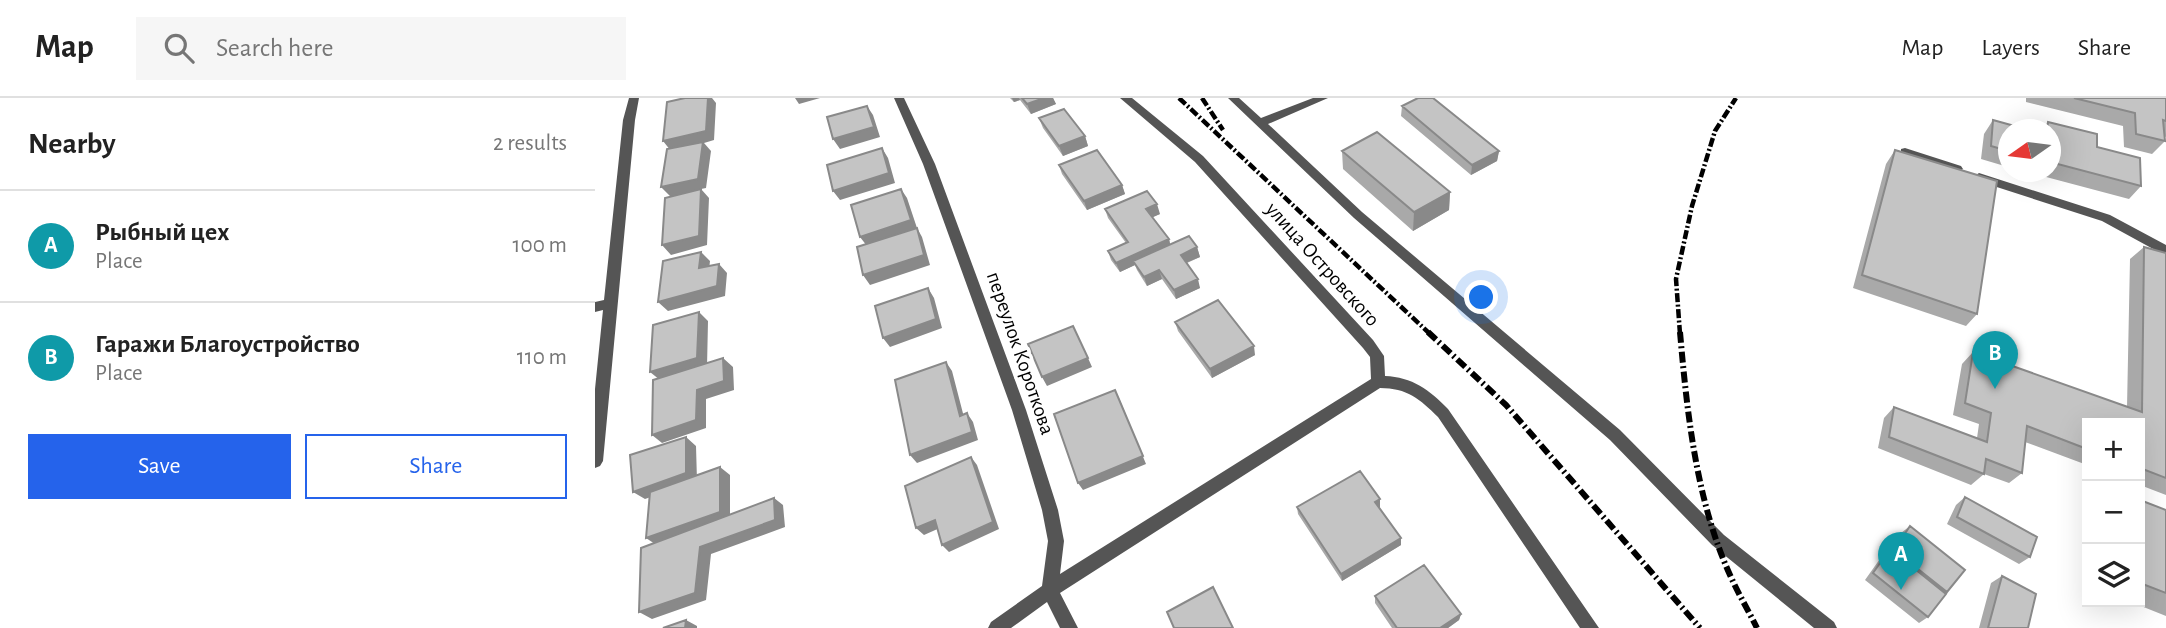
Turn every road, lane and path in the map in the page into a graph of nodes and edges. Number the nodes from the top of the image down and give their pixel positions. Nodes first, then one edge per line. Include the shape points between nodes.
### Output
1 (634, 98) edge
2 (899, 98) edge
3 (1125, 98) edge
4 (1233, 98) edge
5 (1323, 98) edge
6 (1261, 124) junction
7 (1905, 152) edge
8 (2166, 251) edge
9 (611, 303) junction
10 (595, 307) edge
11 (1378, 382) junction
12 (595, 461) edge
13 (1050, 590) junction
14 (997, 628) edge
15 (1069, 628) edge
16 (1590, 628) edge
17 (1829, 628) edge

1 - 9 street
2 - 13 street, переулок Короткова via 929,164 1019,410 1050,510 1056,541
3 - 11 street, улица Островского via 1199,159 1369,344 1377,356
4 - 6 street
5 - 6 street
6 - 17 street via 1358,215 1615,435 1718,540
7 - 8 street via 2106,218
9 - 10 street
9 - 12 street
11 - 13 street
11 - 16 street via 1399,381 1419,389 1443,413
13 - 14 street
13 - 15 street

